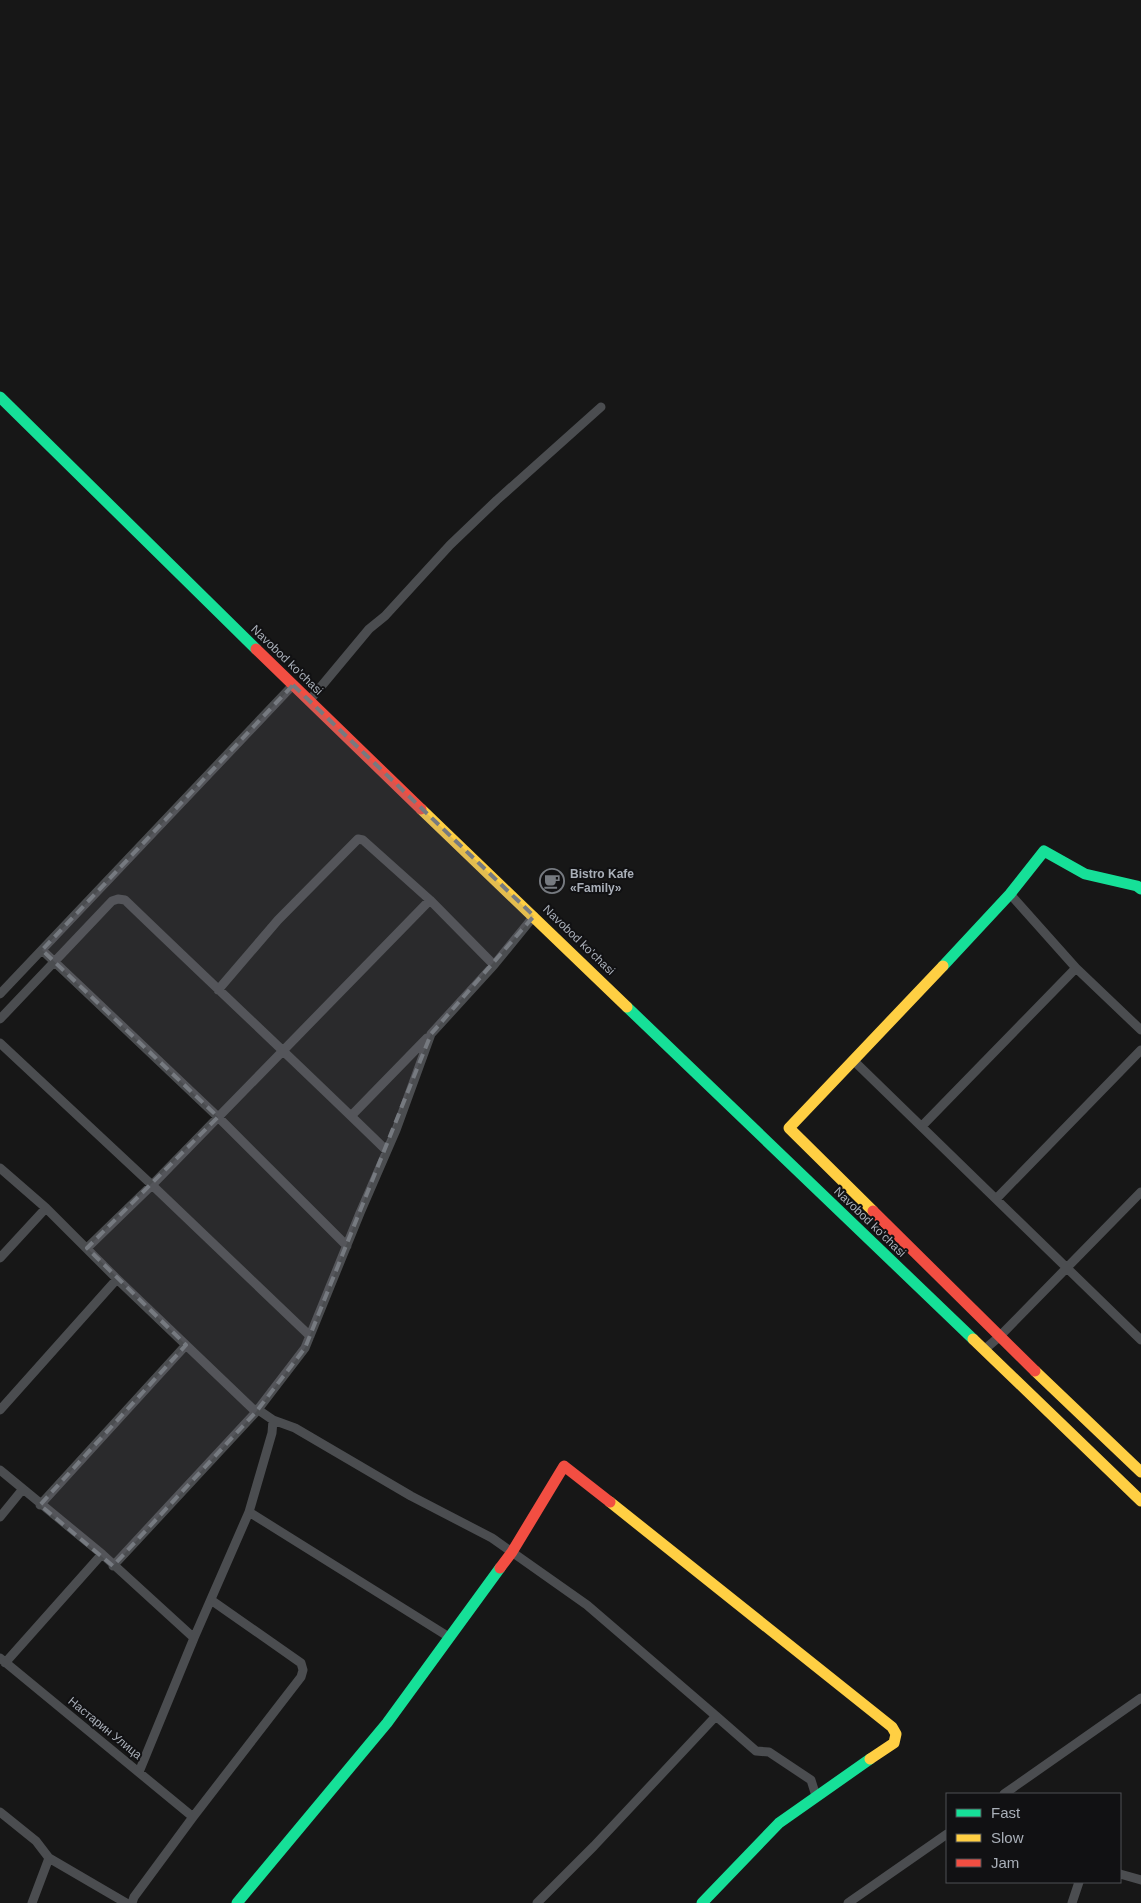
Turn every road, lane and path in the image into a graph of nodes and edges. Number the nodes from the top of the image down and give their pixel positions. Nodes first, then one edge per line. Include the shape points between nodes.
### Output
1 (0, 397) edge
2 (601, 407) dead end
3 (294, 685) junction
4 (310, 701) junction
5 (1141, 889) edge
6 (1010, 894) junction
7 (430, 900) junction
8 (534, 916) junction
9 (42, 950) junction
10 (54, 964) junction
11 (494, 965) junction
12 (1076, 968) junction
13 (218, 990) junction
14 (0, 994) edge
15 (0, 1019) edge
16 (1141, 1030) edge
17 (431, 1034) junction
18 (0, 1044) edge
19 (284, 1050) junction
20 (1141, 1050) edge
21 (854, 1060) junction
22 (351, 1116) junction
23 (218, 1118) junction
24 (922, 1126) junction
25 (386, 1150) junction
26 (0, 1168) edge
27 (152, 1185) junction
28 (1141, 1192) edge
29 (996, 1199) junction
30 (46, 1208) junction
31 (347, 1246) junction
32 (86, 1248) junction
33 (0, 1258) edge
34 (1067, 1268) junction
35 (118, 1279) junction
36 (310, 1336) junction
37 (999, 1337) junction
38 (1140, 1338) edge
39 (186, 1345) junction
40 (985, 1350) junction
41 (0, 1410) edge
42 (257, 1411) junction
43 (273, 1420) junction
44 (0, 1470) edge
45 (1141, 1472) edge
46 (22, 1490) junction
47 (1141, 1501) edge
48 (40, 1505) junction
49 (249, 1512) junction
50 (0, 1517) edge
51 (512, 1552) junction
52 (102, 1554) junction
53 (113, 1566) junction
54 (211, 1600) junction
55 (449, 1637) junction
56 (194, 1638) junction
57 (3, 1661) edge
58 (1141, 1698) edge
59 (716, 1716) junction
60 (139, 1772) junction
61 (1005, 1793) edge
62 (816, 1796) junction
63 (0, 1812) edge
64 (193, 1818) junction
65 (946, 1835) edge
66 (49, 1858) junction
67 (1121, 1874) edge
68 (1141, 1880) edge
69 (1079, 1883) edge
70 (32, 1903) edge
71 (126, 1903) edge
72 (132, 1903) edge
73 (238, 1903) edge
74 (537, 1903) edge
75 (702, 1903) edge
76 (848, 1903) edge
77 (1072, 1903) edge

1 - 3 street, Navobod ko'chasi
2 - 4 street via 450,545 369,629
3 - 4 street, Navobod ko'chasi
3 - 9 street
4 - 8 street, Navobod ko'chasi
5 - 6 street via 1085,874 1044,851
6 - 12 street
6 - 21 street
7 - 11 street
7 - 13 street via 358,839 278,920
7 - 19 street
8 - 11 street
8 - 40 street, Navobod ko'chasi
9 - 10 street
9 - 14 street
10 - 13 street via 112,901 125,900
10 - 15 street
10 - 23 street
11 - 17 street
12 - 16 street
12 - 24 street
13 - 19 street
17 - 22 street
17 - 25 street
18 - 27 street
19 - 22 street
19 - 23 street
20 - 29 street
21 - 24 street
21 - 37 street via 789,1128
22 - 25 street
23 - 27 street
23 - 31 street
24 - 29 street
25 - 31 street
26 - 30 street
27 - 32 street
27 - 36 street
28 - 34 street
29 - 34 street
30 - 32 street
30 - 33 street
31 - 36 street
32 - 35 street
34 - 37 street
34 - 38 street
35 - 39 street
35 - 41 street
36 - 42 street via 305,1348
37 - 40 street
37 - 45 street
39 - 42 street
39 - 48 street
40 - 47 street, Navobod ko'chasi
42 - 43 street
42 - 53 street
43 - 49 street
43 - 51 street via 296,1428
44 - 46 street
46 - 48 street
46 - 50 street
48 - 52 street
49 - 54 street
49 - 55 street
51 - 55 street
51 - 59 street via 588,1605
51 - 62 street via 564,1466 892,1727 896,1734 894,1743
52 - 53 street
52 - 57 street
53 - 56 street
54 - 56 street
54 - 64 street via 301,1664 303,1670 301,1677
55 - 73 street via 387,1723
56 - 60 street
57 - 60 street, Настарин Улица
58 - 61 street
59 - 62 street via 756,1751 770,1752 811,1780
59 - 74 street
60 - 64 street, Настарин Улица
62 - 75 street via 779,1823
63 - 66 street via 36,1842
64 - 72 street
65 - 76 street
66 - 70 street
66 - 71 street
67 - 68 street
69 - 77 street

